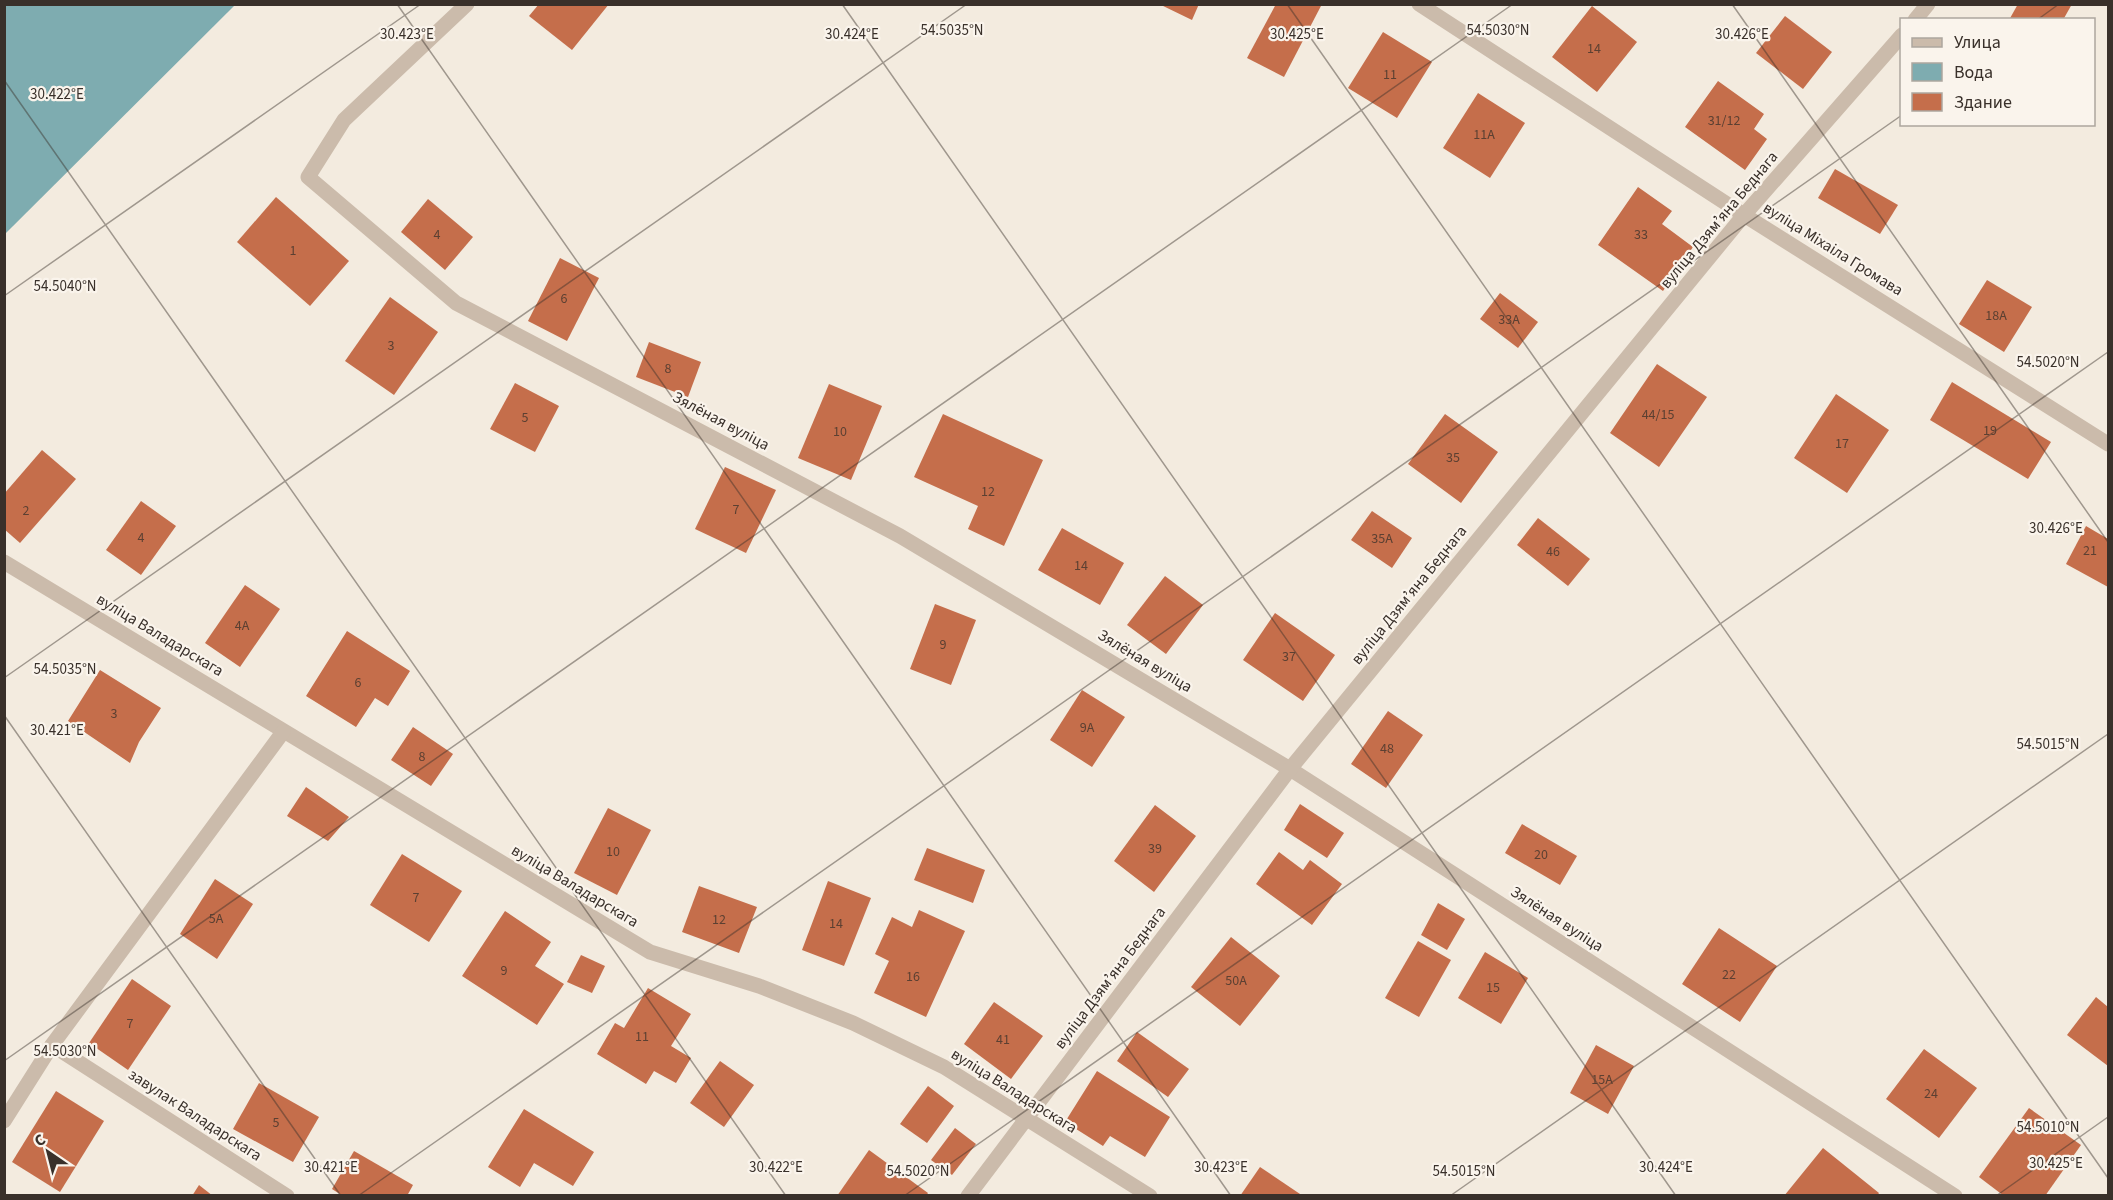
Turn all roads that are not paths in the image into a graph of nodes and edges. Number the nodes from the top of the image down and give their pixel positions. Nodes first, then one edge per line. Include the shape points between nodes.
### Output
1 (467, 4) edge
2 (1419, 4) edge
3 (1928, 4) edge
4 (1917, 18) edge
5 (1900, 37) edge
6 (1744, 215) junction
7 (2109, 444) edge
8 (4, 562) edge
9 (283, 732) junction
10 (1290, 769) junction
11 (52, 1045) junction
12 (4, 1120) edge
13 (1026, 1120) junction
14 (287, 1196) edge
15 (968, 1196) edge
16 (1150, 1196) edge
17 (1955, 1196) edge

1 - 10 street, Зялёная вуліца via 344,120 308,177 456,303 900,536
2 - 6 street, вуліца Міхаіла Громава
3 - 4 street
5 - 6 street, вуліца Дзямʼяна Беднага
6 - 7 street, вуліца Міхаіла Громава
6 - 10 street, вуліца Дзямʼяна Беднага
8 - 9 street, вуліца Валадарскага
9 - 11 street
9 - 13 street, вуліца Валадарскага via 650,952 759,986 853,1023 944,1068
10 - 13 street, вуліца Дзямʼяна Беднага
10 - 17 street, Зялёная вуліца
11 - 12 street
11 - 14 street, завулак Валадарскага
13 - 15 street, вуліца Дзямʼяна Беднага
13 - 16 street, вуліца Валадарскага

